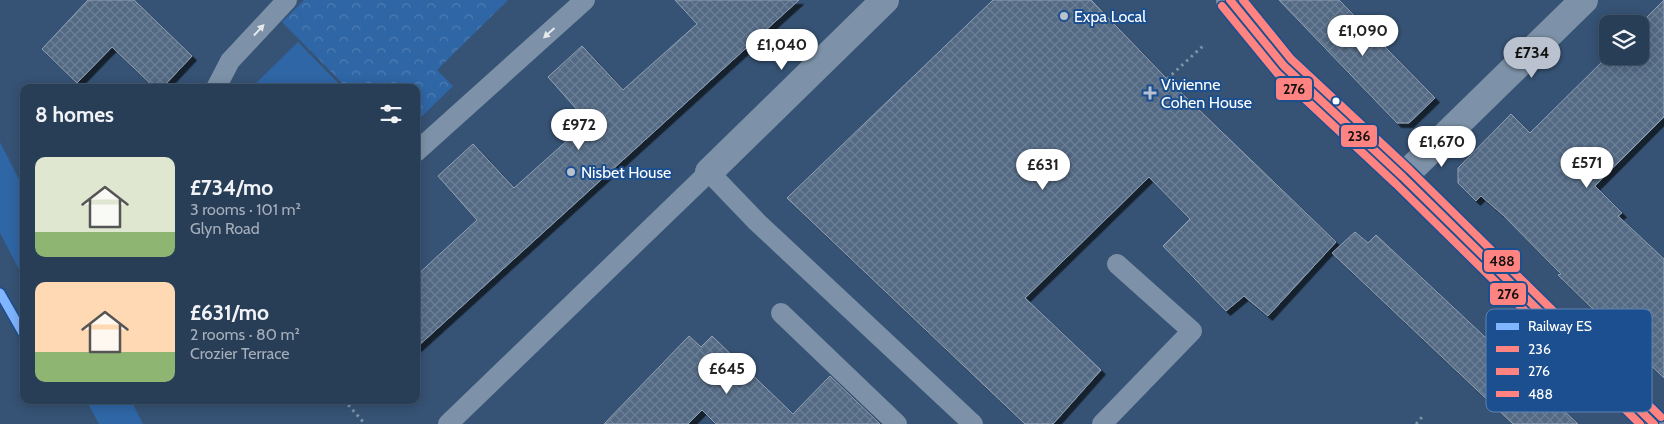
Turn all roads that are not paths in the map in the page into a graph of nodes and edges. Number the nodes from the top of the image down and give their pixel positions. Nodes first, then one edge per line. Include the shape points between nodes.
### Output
1 (287, 0) edge
2 (585, 0) edge
3 (885, 0) edge
4 (1230, 0) edge
5 (1584, 0) edge
6 (218, 84) edge
7 (420, 148) edge
8 (708, 172) junction
9 (1403, 177) junction
10 (1118, 264) dead end
11 (1537, 309) edge
12 (781, 313) dead end
13 (1642, 412) edge
14 (448, 424) edge
15 (897, 424) edge
16 (973, 424) edge
17 (1102, 424) edge
18 (1654, 424) edge

6 -> 1 lane via 230,61
2 -> 7 lane
3 - 8 street
4 - 9 highway via 1284,66
5 - 9 street
8 - 14 lane
8 - 16 lane
9 - 11 highway
10 - 17 lane via 1192,331
12 - 15 lane
13 - 18 highway

